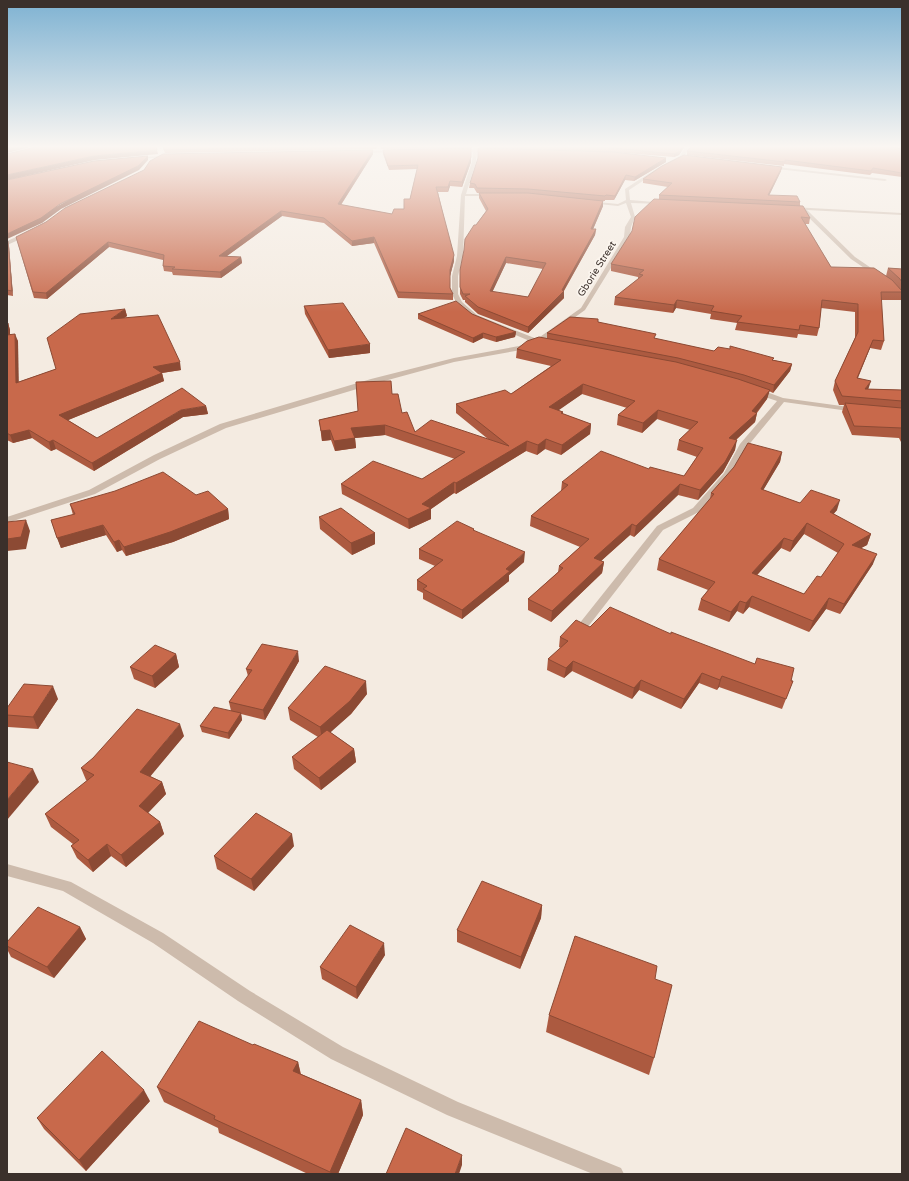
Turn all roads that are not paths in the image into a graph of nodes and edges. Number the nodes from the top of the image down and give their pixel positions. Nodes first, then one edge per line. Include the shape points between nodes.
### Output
1 (463, 201) edge
2 (582, 201) edge
3 (628, 201) joint
4 (630, 201) edge
5 (667, 203) edge
6 (788, 208) edge
7 (803, 209) junction
8 (902, 214) edge
9 (33, 231) edge
10 (7, 243) edge
11 (882, 278) edge
12 (541, 343) junction
13 (746, 387) edge
14 (782, 400) junction
15 (865, 411) edge
16 (7, 520) edge
17 (583, 626) edge
18 (7, 870) edge
19 (614, 1174) edge

1 - 12 street via 460,256 455,276 455,294 459,303 475,316
2 - 3 street via 618,205
3 - 12 street, Gborie Street via 633,217 627,237 583,309
4 - 5 street
6 - 7 street
7 - 8 street
7 - 11 street via 853,258
9 - 10 street
12 - 16 street, Gborie Street via 454,360 224,426 156,457 92,492
13 - 14 street
14 - 15 street
14 - 17 street via 743,446 728,474 696,510 660,528
18 - 19 street via 66,886 158,938 244,996 337,1053 453,1109

